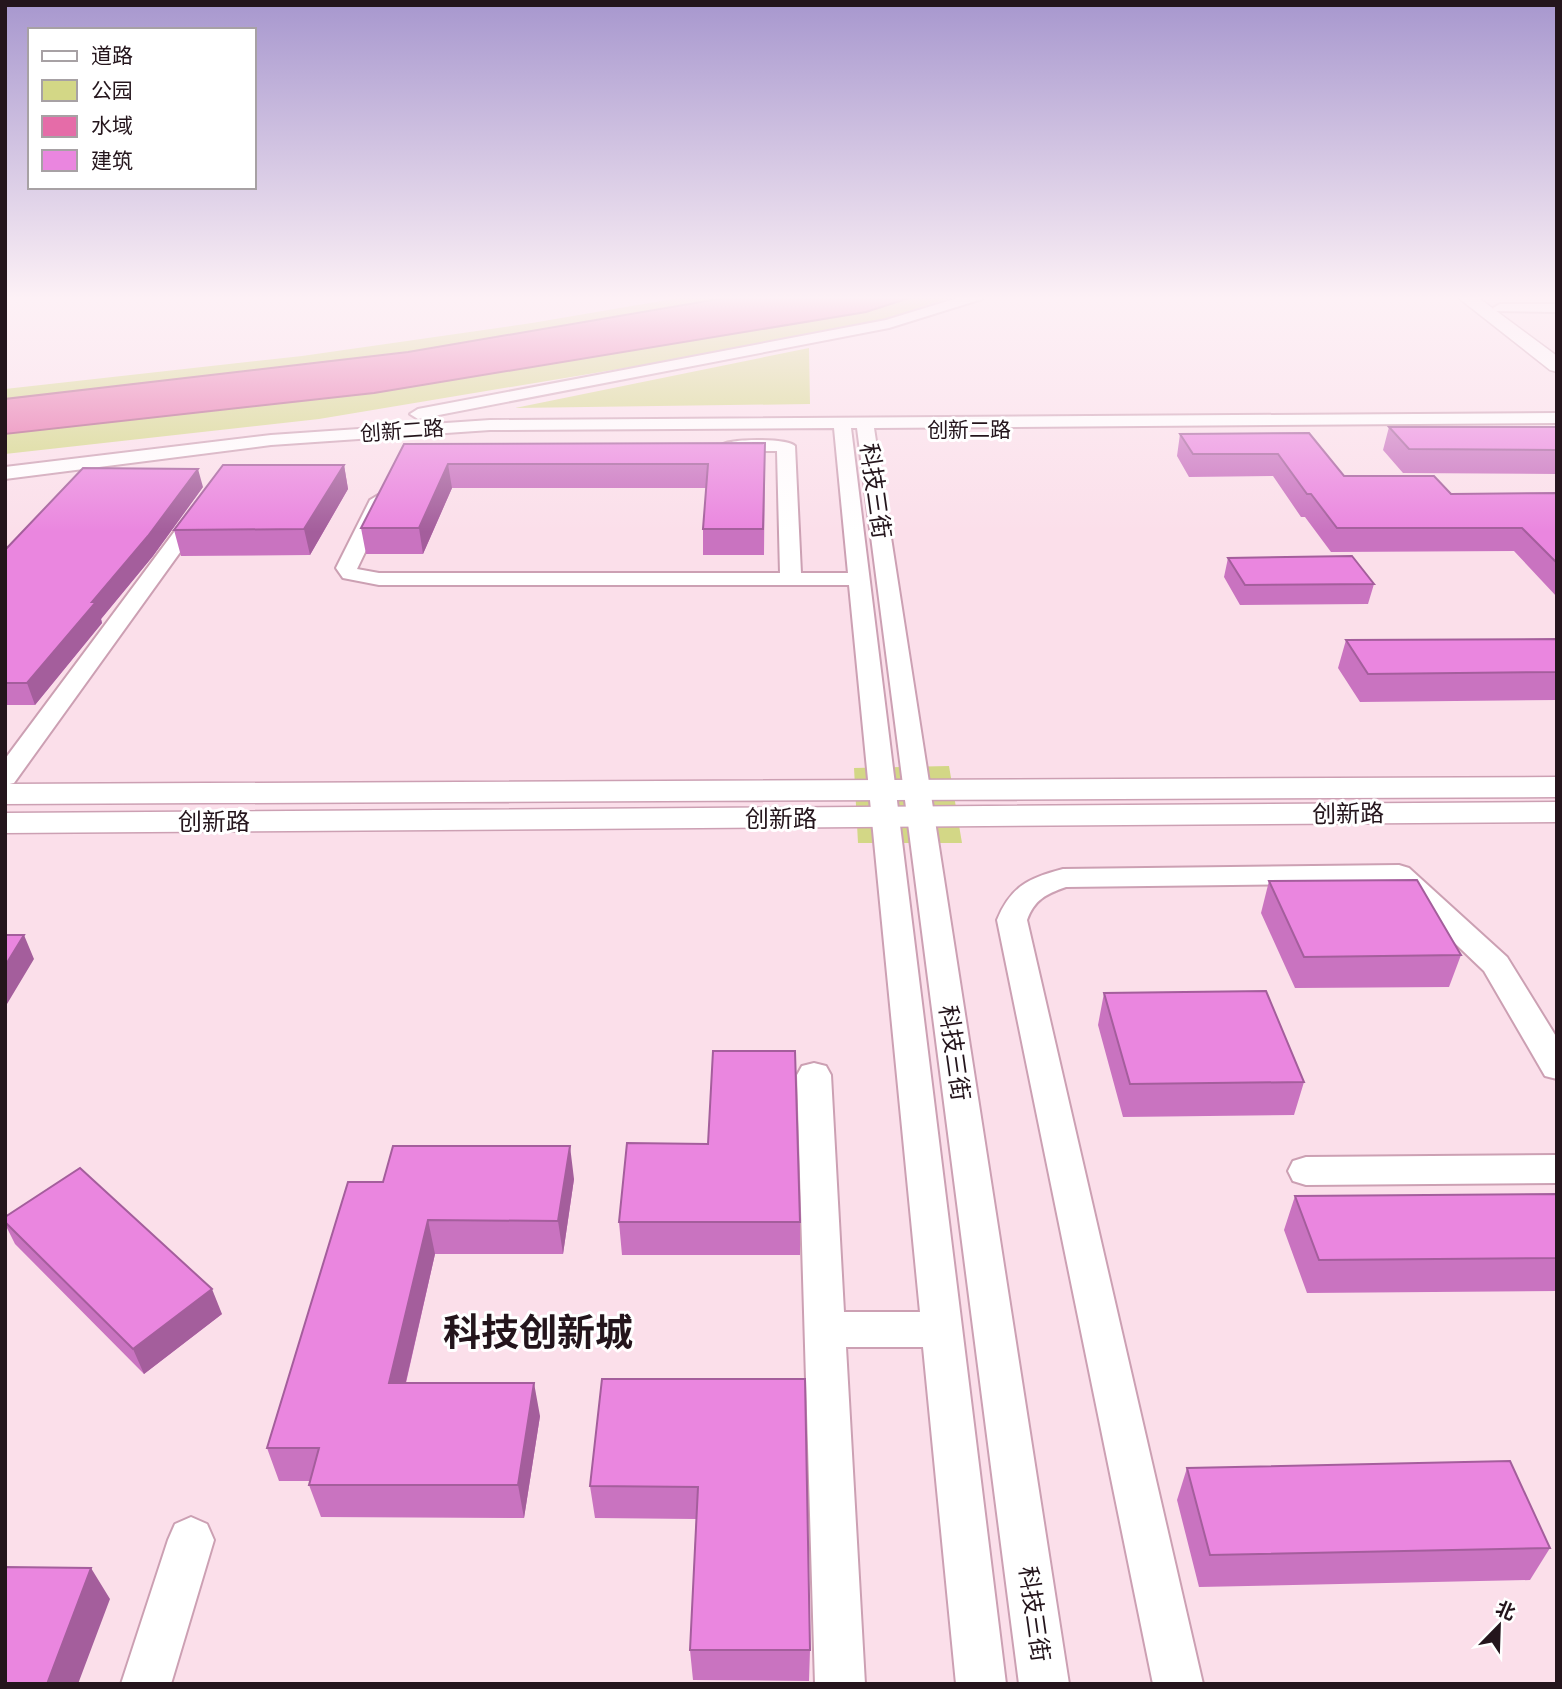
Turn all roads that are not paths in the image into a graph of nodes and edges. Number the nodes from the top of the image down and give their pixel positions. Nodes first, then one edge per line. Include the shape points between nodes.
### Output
1 (627, 375) edge
2 (1557, 418) edge
3 (854, 426) junction
4 (1557, 427) edge
5 (271, 440) junction
6 (707, 445) edge
7 (5, 473) edge
8 (390, 480) edge
9 (5, 481) edge
10 (215, 489) edge
11 (791, 579) junction
12 (859, 579) junction
13 (5, 778) edge
14 (1557, 787) edge
15 (5, 794) edge
16 (883, 804) junction
17 (919, 804) junction
18 (1557, 812) edge
19 (5, 823) edge
20 (1557, 1068) edge
21 (814, 1075) dead end
22 (1557, 1168) edge
23 (1306, 1171) dead end
24 (942, 1329) junction
25 (825, 1330) junction
26 (191, 1540) dead end
27 (146, 1684) edge
28 (840, 1684) edge
29 (981, 1684) edge
30 (1044, 1684) edge
31 (1178, 1684) edge

1 - 5 street
2 - 3 street, 创新二路
3 - 4 street, 创新二路
3 - 5 street, 创新二路 via 490,425
3 - 9 street, 创新二路 via 576,438 477,432 236,461
3 - 12 street, 科技三街
3 - 17 street, 科技三街
5 - 7 street, 创新二路
6 - 11 street via 786,446
8 - 11 street via 348,562 350,574 379,579
10 - 13 street
11 - 12 street
12 - 16 street, 科技三街
14 - 17 main road, 创新路
15 - 16 main road, 创新路
16 - 17 main road, 创新路
16 - 19 main road, 创新路
16 - 24 street, 科技三街
17 - 18 main road, 创新路
17 - 30 street, 科技三街
20 - 31 street via 1496,964 1399,874 1063,878 1032,888 1018,903 1012,920
21 - 25 street
22 - 23 street
24 - 25 street
24 - 29 street, 科技三街
25 - 28 street
26 - 27 street

